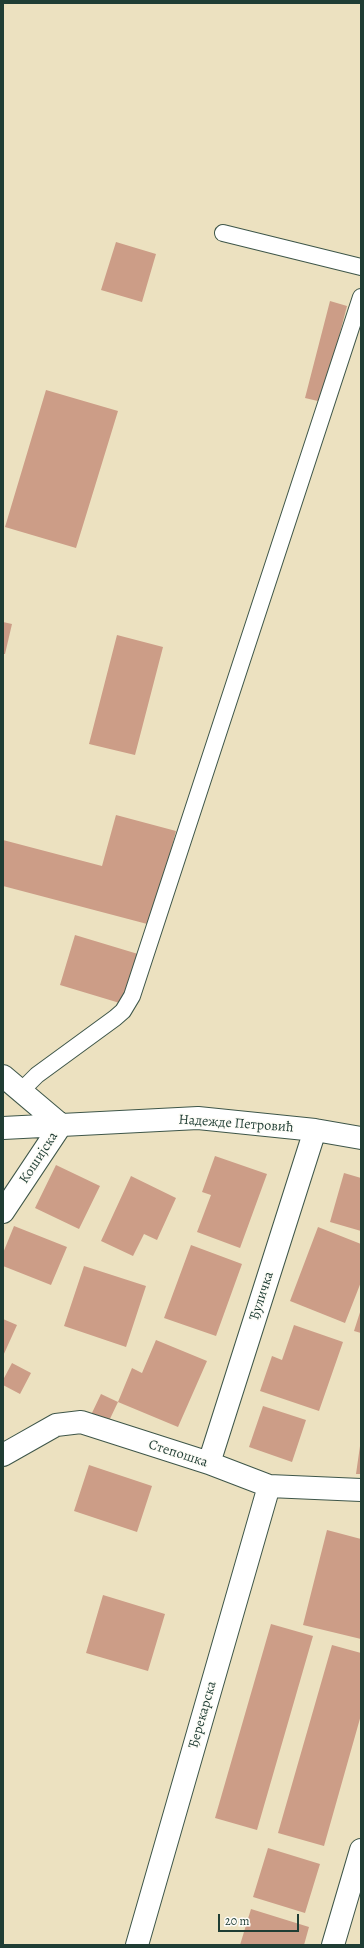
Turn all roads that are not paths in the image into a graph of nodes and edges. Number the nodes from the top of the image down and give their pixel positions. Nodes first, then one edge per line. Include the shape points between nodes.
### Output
1 (223, 233) dead end
2 (361, 267) edge
3 (361, 297) edge
4 (3, 1076) edge
5 (21, 1091) junction
6 (62, 1125) junction
7 (3, 1128) edge
8 (315, 1130) junction
9 (361, 1138) edge
10 (3, 1212) edge
11 (3, 1455) edge
12 (209, 1463) junction
13 (269, 1486) junction
14 (361, 1490) edge
15 (361, 1850) edge
16 (137, 1945) edge
17 (333, 1945) edge

1 - 2 lane
3 - 5 lane via 129,1004 115,1018 37,1075
4 - 5 street
5 - 6 street
6 - 7 street, Надежде Петровић
6 - 8 street, Надежде Петровић via 198,1118
6 - 10 street, Кошијска
8 - 9 street, Надежде Петровић
8 - 12 street, Ђуличка
11 - 12 street, Степошка via 56,1425 81,1422
12 - 13 street, Степошка
13 - 14 street, Степошка
13 - 16 street, Ђерекарска
15 - 17 street

